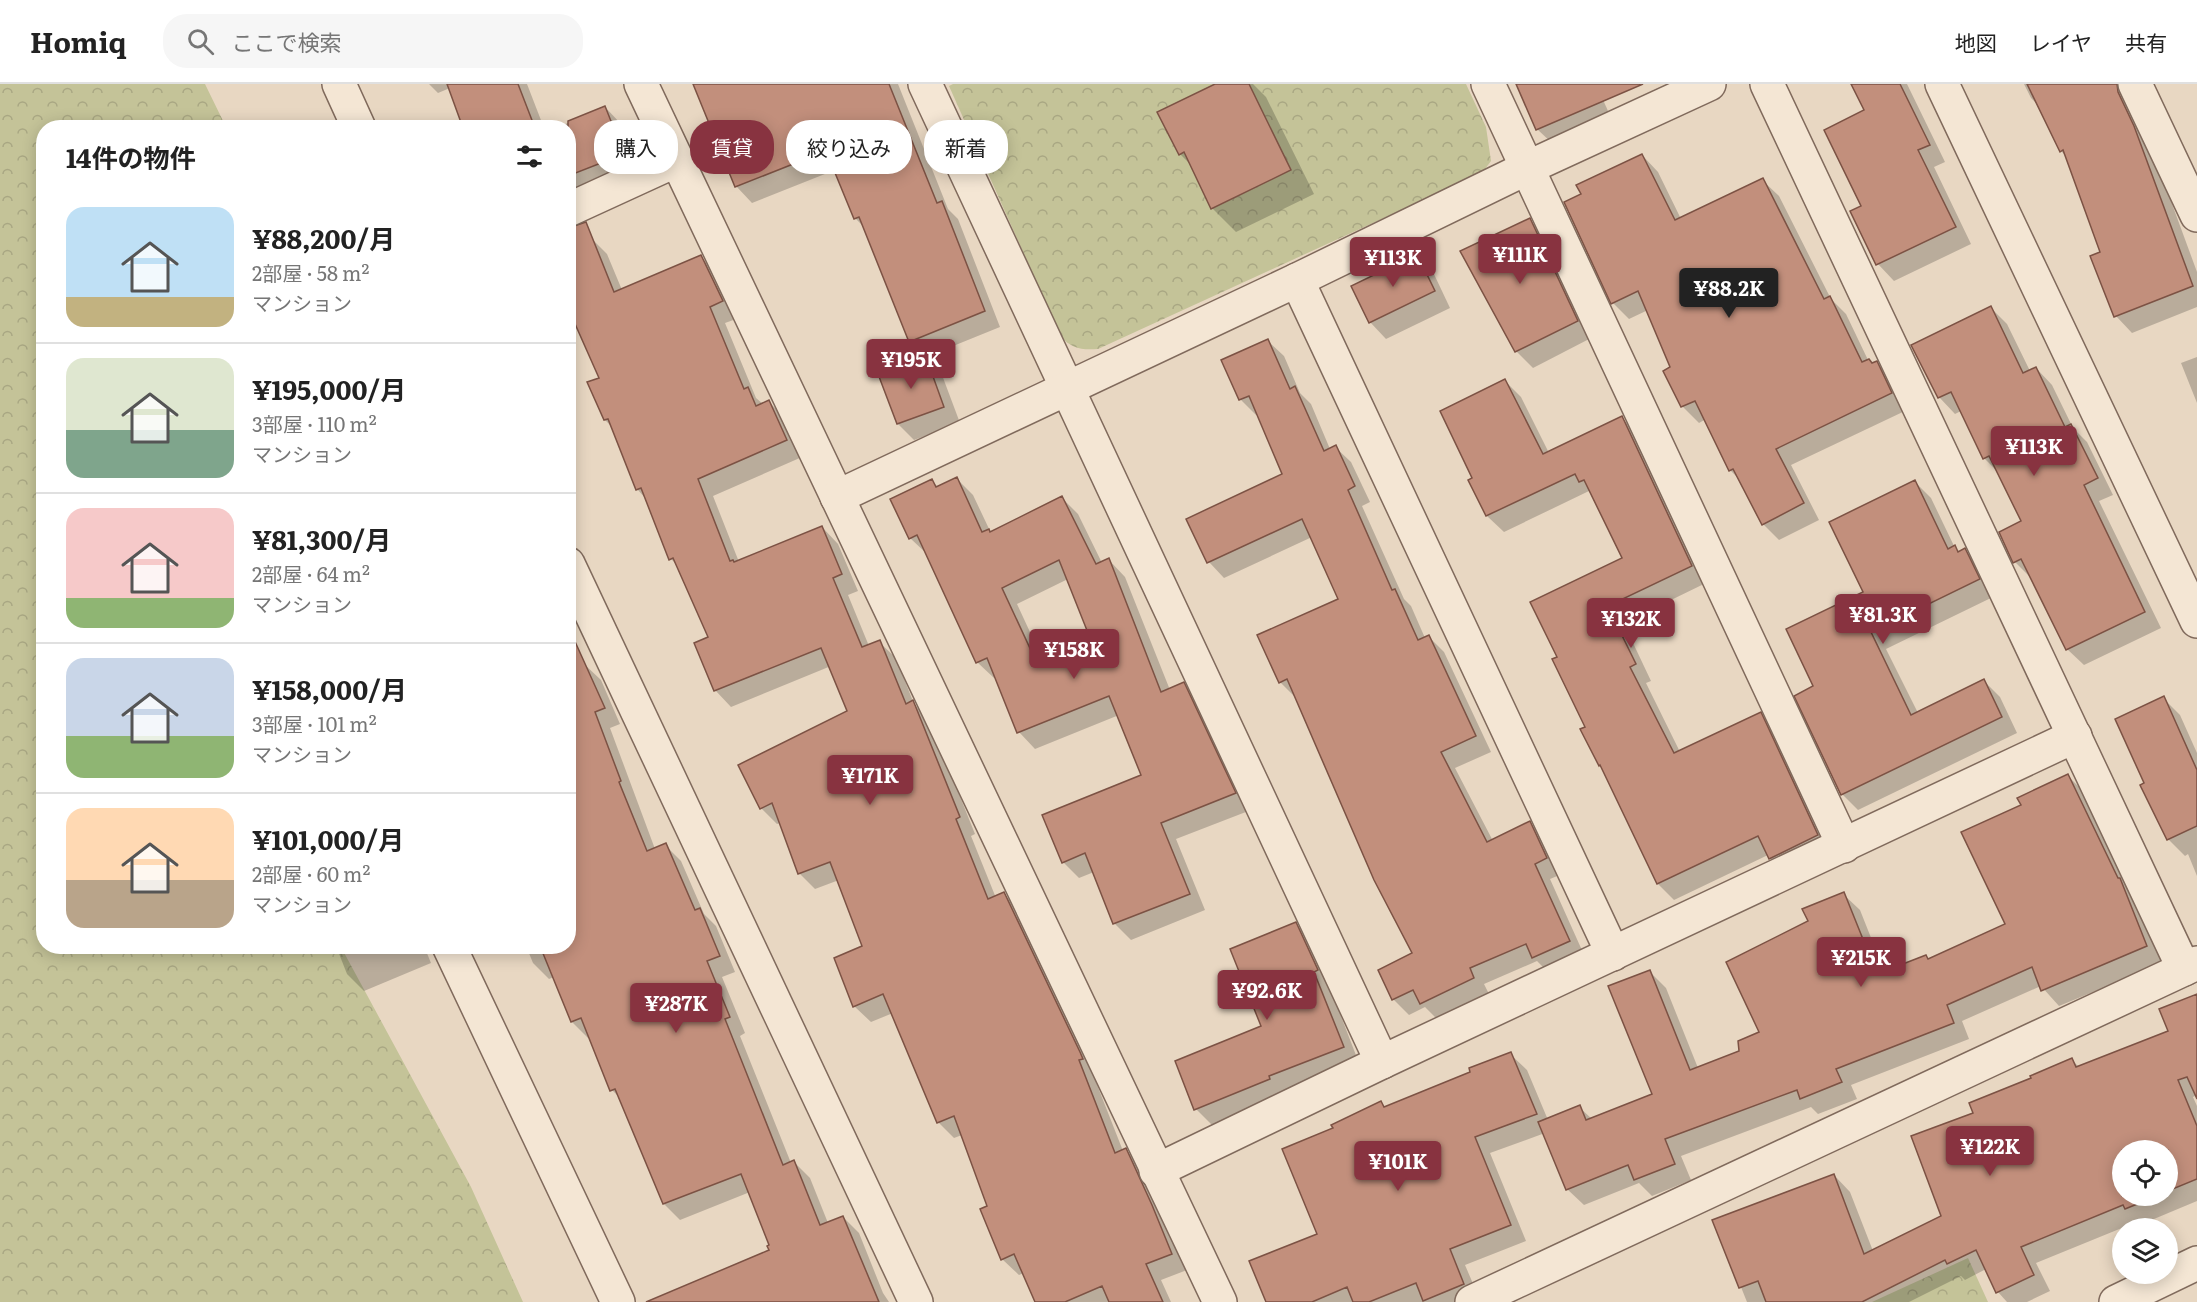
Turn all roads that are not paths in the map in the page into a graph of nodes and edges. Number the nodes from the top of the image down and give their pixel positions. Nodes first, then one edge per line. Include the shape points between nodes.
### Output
1 (339, 84) edge
2 (641, 84) edge
3 (925, 84) edge
4 (1488, 84) edge
5 (1709, 84) edge
6 (1767, 84) edge
7 (1942, 84) edge
8 (2135, 84) edge
9 (355, 120) edge
10 (658, 120) edge
11 (678, 164) edge
12 (1528, 167) junction
13 (646, 174) edge
14 (576, 206) edge
15 (2197, 215) edge
16 (1297, 280) junction
17 (1067, 388) junction
18 (837, 497) junction
19 (576, 581) edge
20 (2197, 621) edge
21 (2075, 736) junction
22 (1844, 846) junction
23 (453, 954) edge
24 (1613, 954) junction
25 (2191, 966) edge
26 (1382, 1062) junction
27 (1156, 1171) junction
28 (2197, 1263) edge
29 (618, 1302) edge
30 (916, 1302) edge
31 (1220, 1302) edge
32 (1472, 1302) edge
33 (2116, 1302) edge

1 - 9 street
2 - 10 street
3 - 17 street
4 - 12 street
5 - 12 street
6 - 21 street
7 - 20 street
8 - 15 street
11 - 18 street
12 - 16 street
12 - 22 street
13 - 14 street
16 - 17 street
16 - 24 street
17 - 18 street
17 - 26 street
18 - 27 street
19 - 30 street
21 - 22 street
21 - 25 street
22 - 24 street
23 - 29 street
24 - 26 street
25 - 32 street
26 - 27 street
27 - 31 street
28 - 33 street

